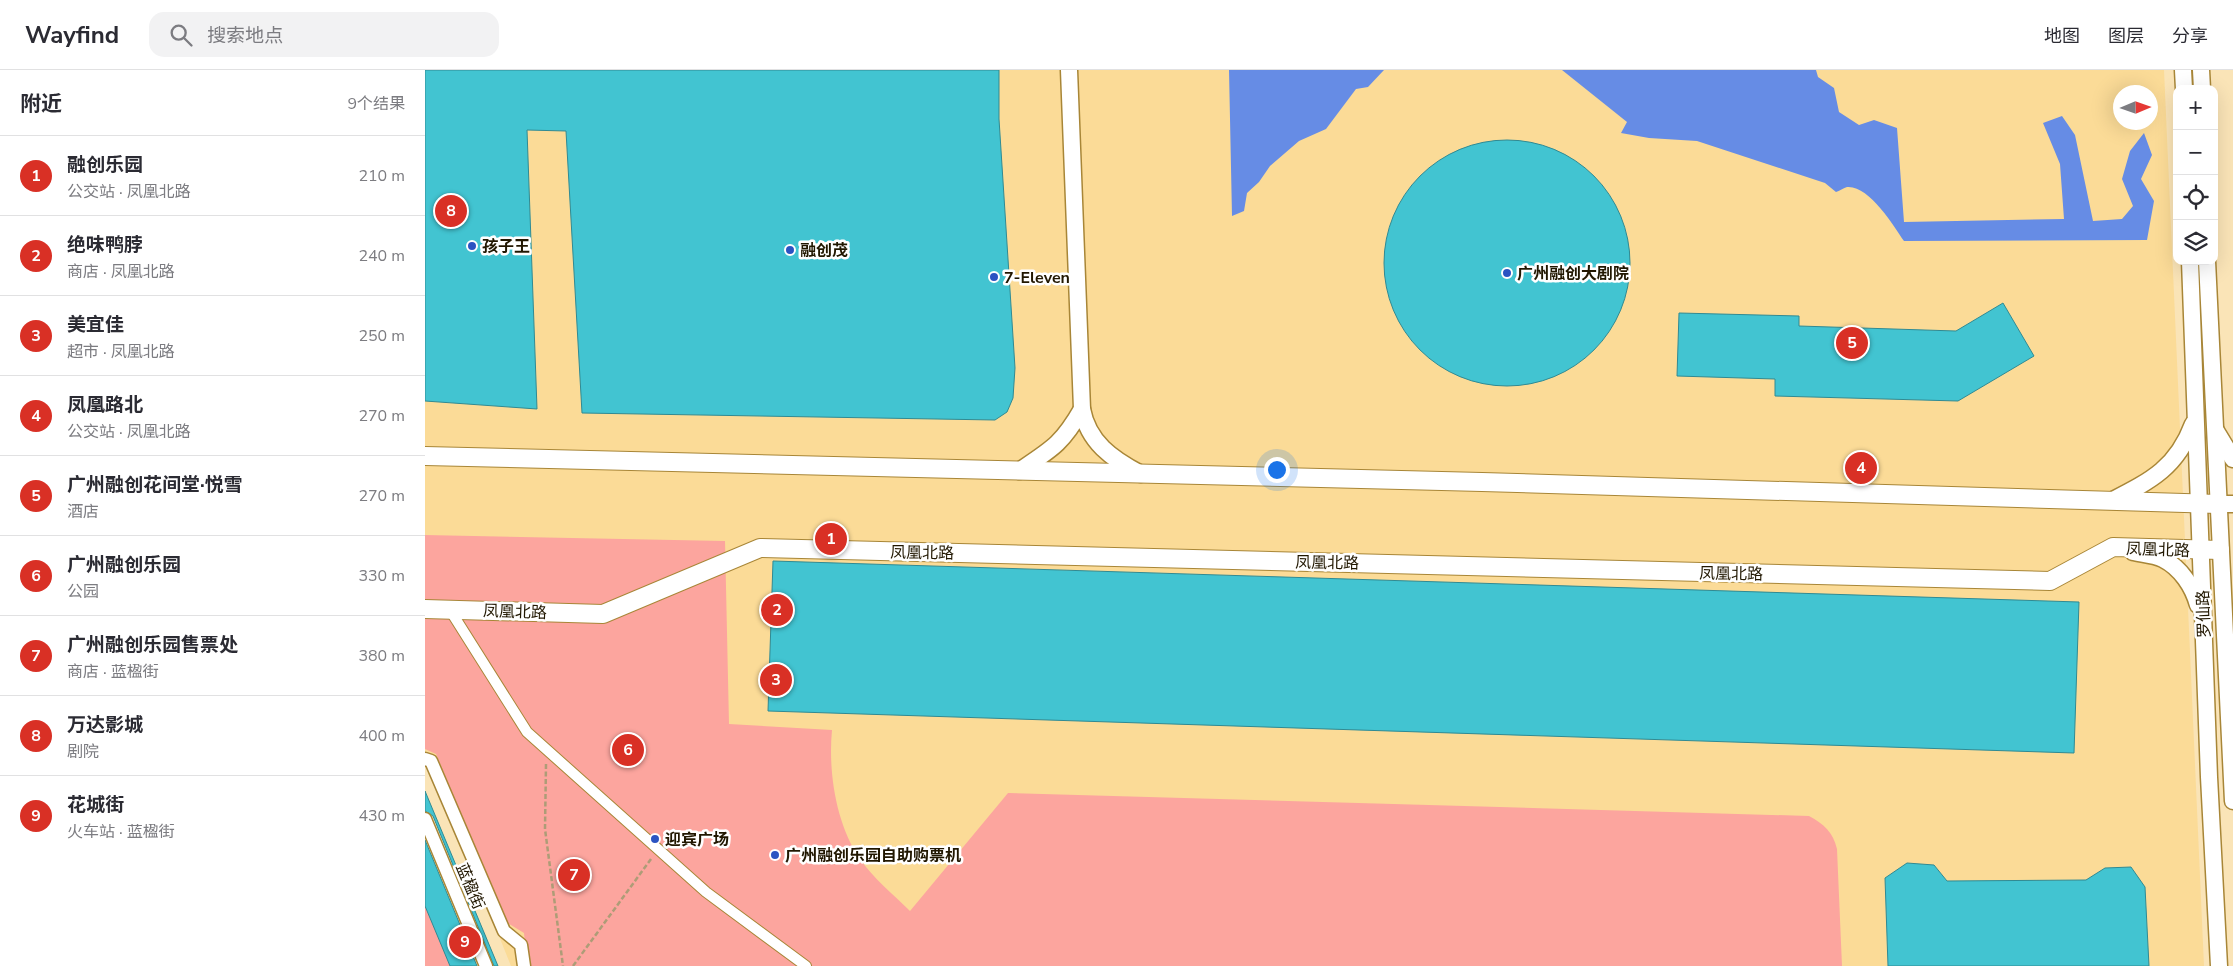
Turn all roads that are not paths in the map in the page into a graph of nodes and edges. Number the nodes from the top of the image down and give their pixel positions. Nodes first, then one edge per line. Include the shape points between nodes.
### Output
1 (1069, 70) edge
2 (2183, 70) edge
3 (2201, 70) edge
4 (2184, 85) edge
5 (2202, 85) edge
6 (2190, 265) edge
7 (2207, 265) edge
8 (1082, 409) junction
9 (2196, 415) junction
10 (2214, 427) junction
11 (425, 456) edge
12 (2233, 459) edge
13 (1019, 470) junction
14 (1141, 474) junction
15 (2113, 500) junction
16 (2199, 503) junction
17 (2225, 504) edge
18 (2113, 547) junction
19 (2201, 550) junction
20 (2227, 551) edge
21 (2233, 602) edge
22 (425, 609) edge
23 (450, 610) junction
24 (2224, 618) junction
25 (2204, 626) junction
26 (425, 759) edge
27 (2233, 801) edge
28 (425, 819) edge
29 (486, 966) edge
30 (523, 966) edge
31 (806, 966) edge
32 (2219, 966) edge

1 - 8 street
2 - 4 street
3 - 5 street
6 - 9 street, 罗仙路
7 - 10 street, 罗仙路
8 - 13 street via 1059,444
8 - 14 street via 1092,438
9 - 15 street via 2186,444 2168,467
9 - 16 street, 罗仙路
10 - 12 street
10 - 17 street, 罗仙路
11 - 13 main road
13 - 14 main road
14 - 15 main road
15 - 16 main road
16 - 17 main road
16 - 19 street, 罗仙路
17 - 20 street, 罗仙路
18 - 19 main road, 凤凰北路
18 - 23 main road, 凤凰北路 via 2050,581 760,548 603,614
18 - 25 street via 2163,559 2180,572 2193,588
19 - 20 main road, 凤凰北路
19 - 25 street, 罗仙路
20 - 24 street, 罗仙路
21 - 24 street
22 - 23 main road, 凤凰北路
23 - 31 street via 527,732 706,892
24 - 27 street, 罗仙路
25 - 32 street, 罗仙路
26 - 30 street via 431,761 504,932 521,945
28 - 29 street, 蓝楹街

